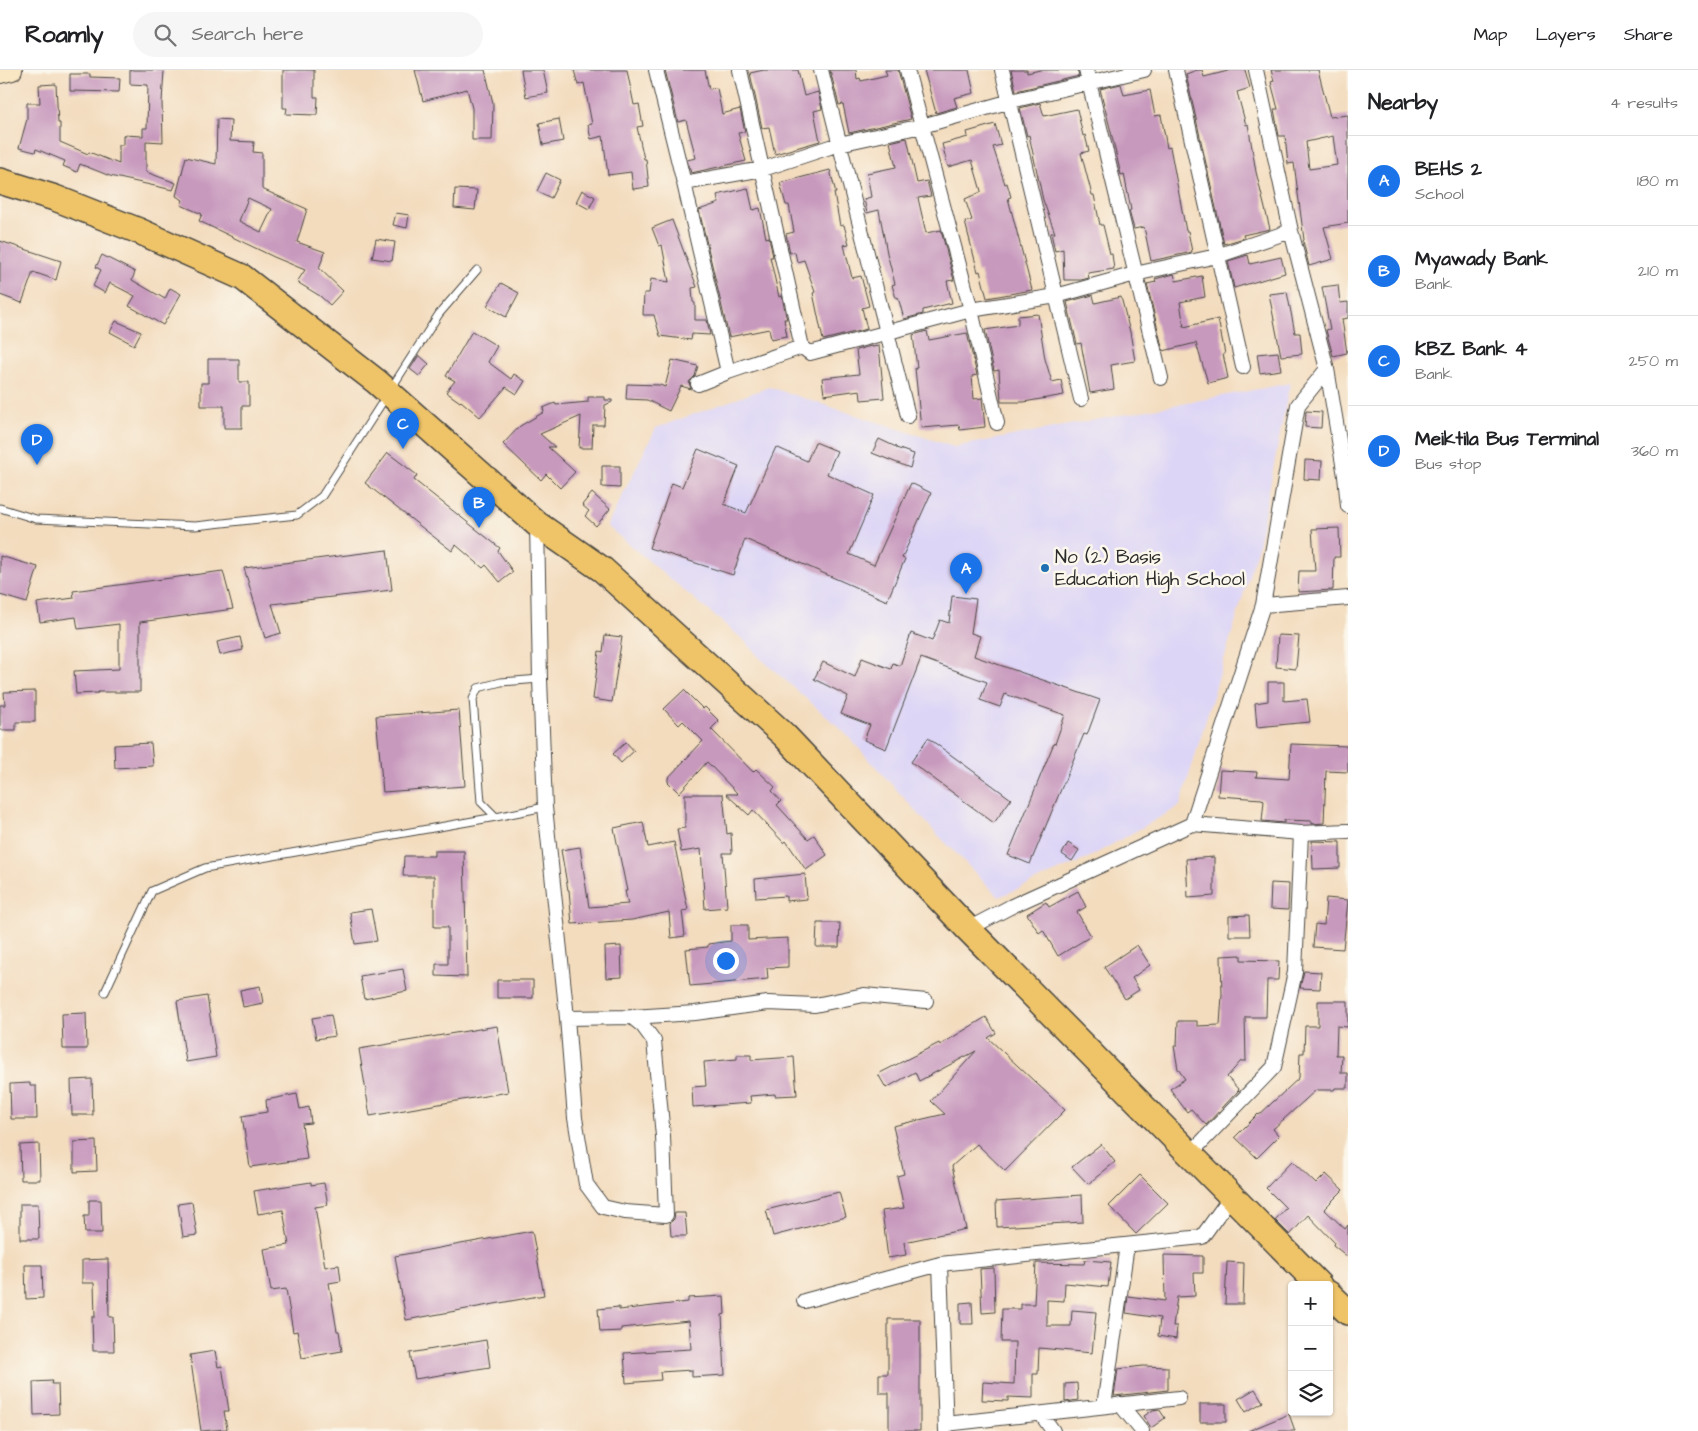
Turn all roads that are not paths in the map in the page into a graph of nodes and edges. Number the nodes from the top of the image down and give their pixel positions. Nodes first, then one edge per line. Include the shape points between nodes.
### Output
1 (12, 70) edge
2 (656, 70) edge
3 (740, 70) edge
4 (821, 70) edge
5 (907, 70) edge
6 (1002, 70) edge
7 (1144, 70) edge
8 (1176, 70) edge
9 (1256, 70) edge
10 (0, 73) edge
11 (1088, 76) edge
12 (1011, 101) junction
13 (922, 126) junction
14 (838, 144) junction
15 (763, 169) junction
16 (0, 180) edge
17 (684, 183) junction
18 (1291, 231) junction
19 (1217, 256) junction
20 (477, 270) dead end
21 (1135, 274) junction
22 (1056, 296) junction
23 (971, 310) junction
24 (888, 332) junction
25 (802, 347) junction
26 (1242, 367) dead end
27 (1327, 369) junction
28 (728, 372) junction
29 (1161, 378) dead end
30 (698, 384) dead end
31 (388, 392) junction
32 (1081, 400) dead end
33 (908, 416) dead end
34 (997, 423) dead end
35 (1347, 491) edge
36 (1348, 506) edge
37 (0, 508) edge
38 (537, 524) junction
39 (1348, 598) edge
40 (1263, 604) junction
41 (540, 679) junction
42 (545, 807) junction
43 (496, 817) junction
44 (1192, 824) junction
45 (1348, 831) edge
46 (1301, 833) junction
47 (968, 929) junction
48 (105, 992) dead end
49 (926, 1000) dead end
50 (632, 1017) junction
51 (567, 1018) junction
52 (1190, 1154) junction
53 (1232, 1195) junction
54 (1127, 1245) junction
55 (940, 1264) junction
56 (1315, 1281) edge
57 (1333, 1298) edge
58 (804, 1300) dead end
59 (1348, 1312) edge
60 (1179, 1398) dead end
61 (1120, 1404) junction
62 (1104, 1406) junction
63 (1041, 1414) junction
64 (946, 1428) edge
65 (1053, 1431) edge
66 (1142, 1431) edge

1 - 10 street
2 - 17 street
3 - 15 street
4 - 14 street
5 - 13 street
6 - 12 street
7 - 11 street
8 - 19 street
9 - 18 street
11 - 12 street
11 - 21 street
12 - 13 street
12 - 22 street
13 - 14 street
13 - 23 street
14 - 15 street
14 - 24 street
15 - 17 street
15 - 25 street
16 - 31 highway via 131,228 242,277
17 - 28 street
18 - 19 street
18 - 27 street
19 - 21 street
19 - 26 street
20 - 31 lane via 439,314
21 - 22 street
21 - 29 street
22 - 23 street
22 - 32 street
23 - 24 street
23 - 34 street
24 - 25 street via 810,352
24 - 33 street
25 - 28 street
27 - 35 street
27 - 40 street via 1298,405
28 - 30 street
31 - 37 lane via 322,496 297,515 195,526 36,519
31 - 38 highway
35 - 36 street
38 - 41 street
38 - 47 highway via 603,570 784,735
39 - 40 street
40 - 44 street
41 - 42 street
41 - 43 lane via 501,682 478,688 474,699 481,802
42 - 43 lane
42 - 51 street
43 - 48 lane via 205,868 152,891
44 - 46 street
44 - 47 street
45 - 46 street
46 - 52 street via 1295,972 1274,1067
47 - 52 highway
49 - 50 street via 864,996 815,1005 768,1003
50 - 51 street
50 - 51 street via 644,1026 654,1041 666,1215 603,1207 586,1184 575,1118
52 - 53 highway
53 - 54 street via 1202,1237
53 - 56 highway
54 - 55 street
54 - 62 street
55 - 58 street
55 - 64 street
57 - 59 highway
60 - 61 street
61 - 62 street
61 - 66 street
62 - 63 street
63 - 64 street
63 - 65 street

